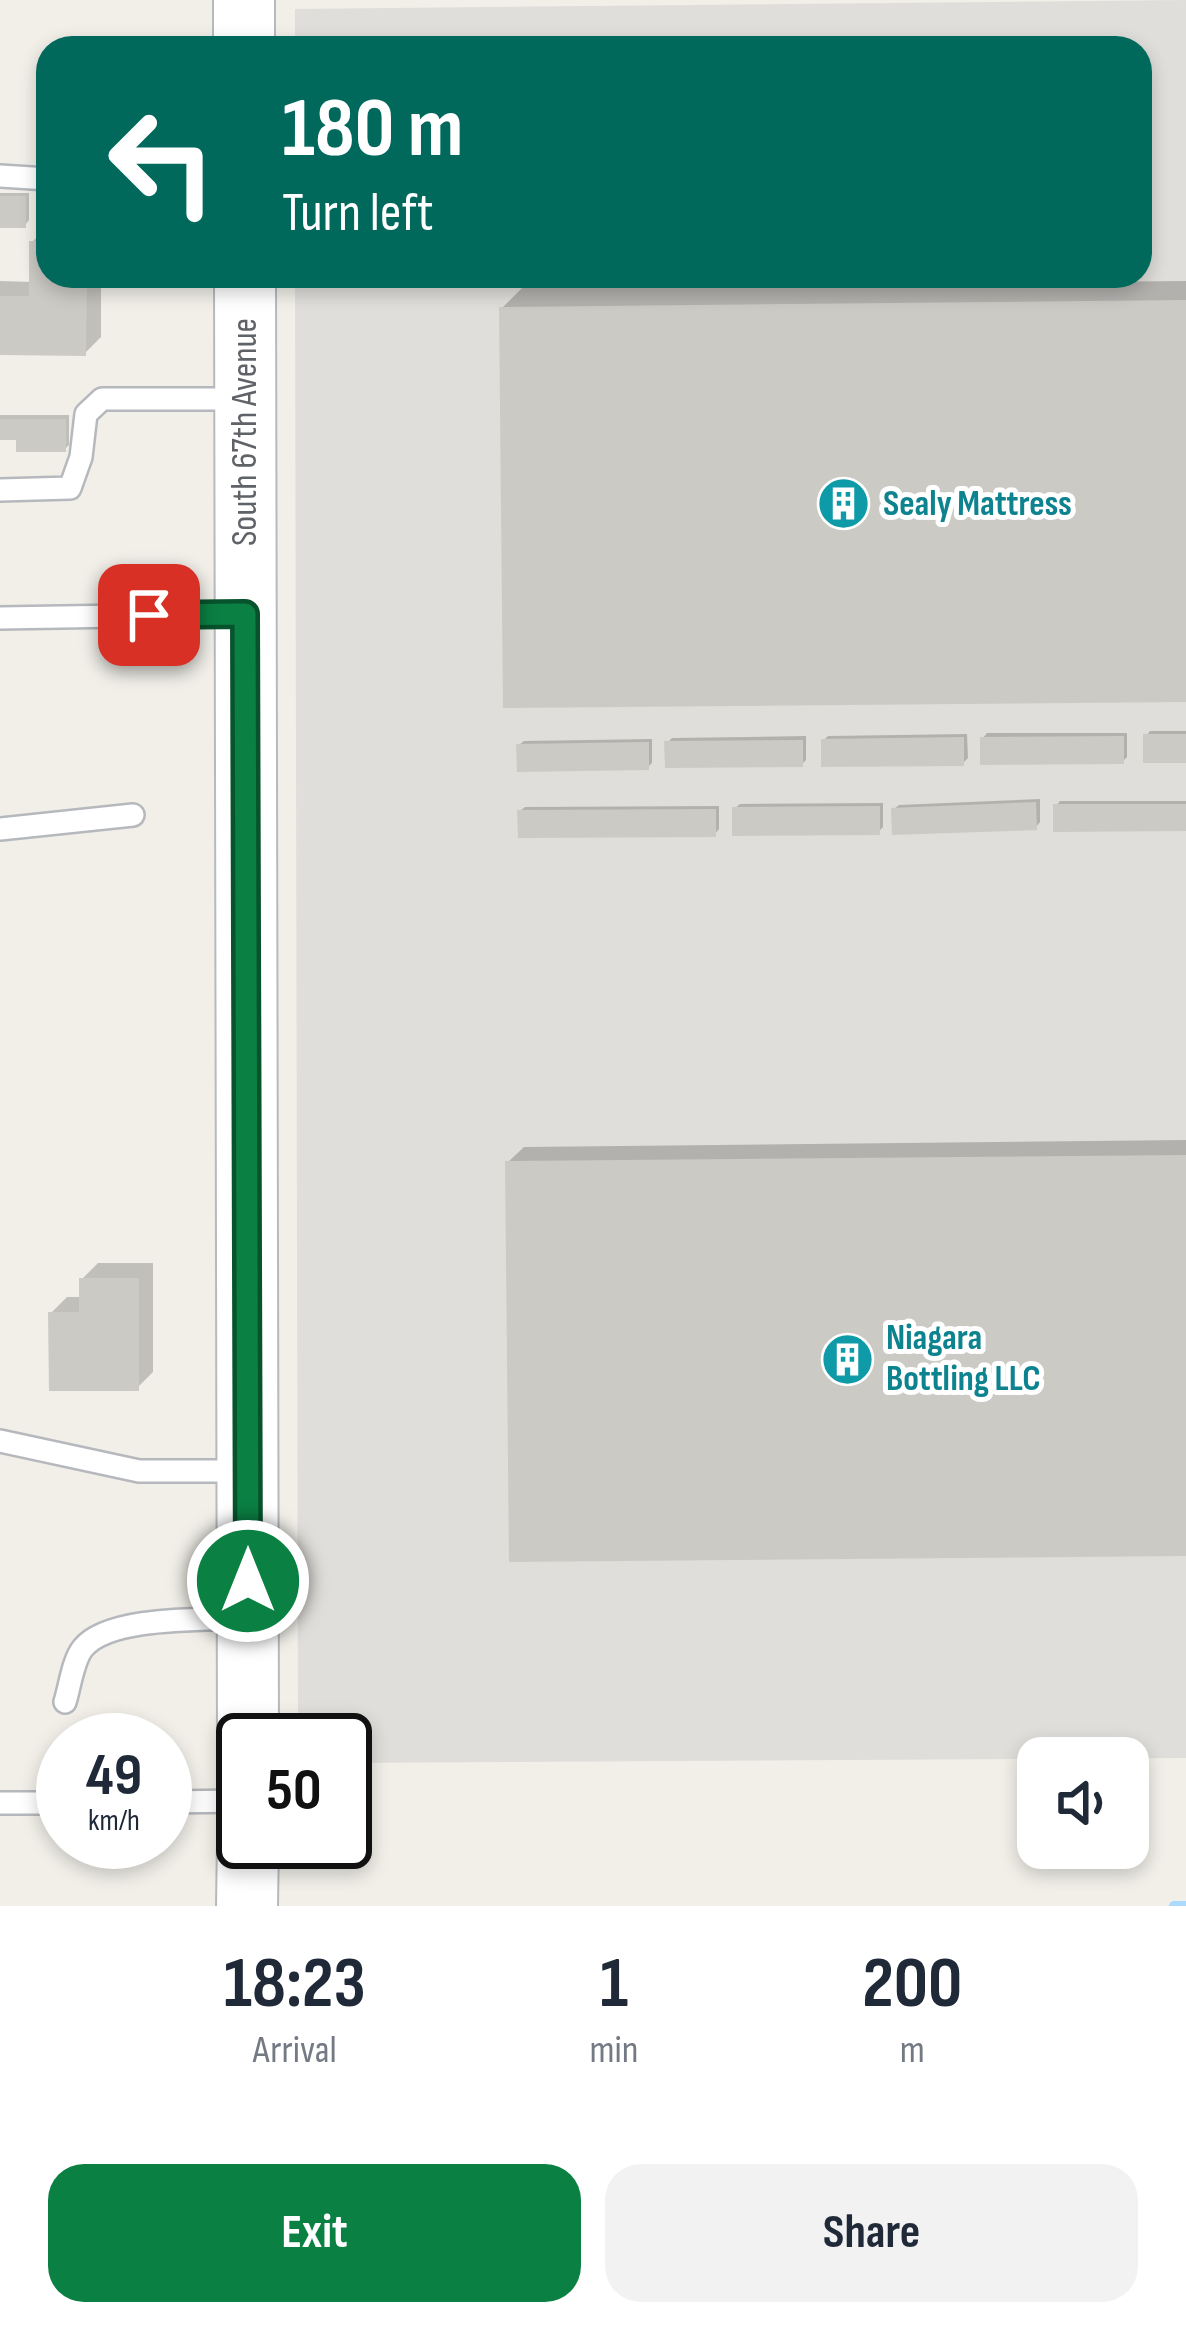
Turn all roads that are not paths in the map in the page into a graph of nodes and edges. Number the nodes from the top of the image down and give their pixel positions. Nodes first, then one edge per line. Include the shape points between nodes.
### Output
1 (0, 176) edge
2 (36, 178) edge
3 (245, 288) edge
4 (245, 399) junction
5 (0, 490) edge
6 (245, 614) junction
7 (0, 618) edge
8 (133, 815) dead end
9 (0, 829) edge
10 (0, 1441) edge
11 (248, 1471) junction
12 (248, 1617) junction
13 (64, 1702) dead end
14 (248, 1713) edge
15 (36, 1803) edge
16 (0, 1804) edge
17 (248, 1869) edge
18 (248, 1906) edge

1 - 2 lane
3 - 4 main road, South 67th Avenue
4 - 5 lane via 102,399 86,414 70,488
4 - 6 main road, South 67th Avenue
6 - 7 lane
6 - 11 main road, South 67th Avenue
8 - 9 lane
10 - 11 lane via 139,1471
11 - 12 main road, South 67th Avenue
12 - 13 lane via 103,1633 82,1648
12 - 14 main road, South 67th Avenue
15 - 16 lane
17 - 18 main road

